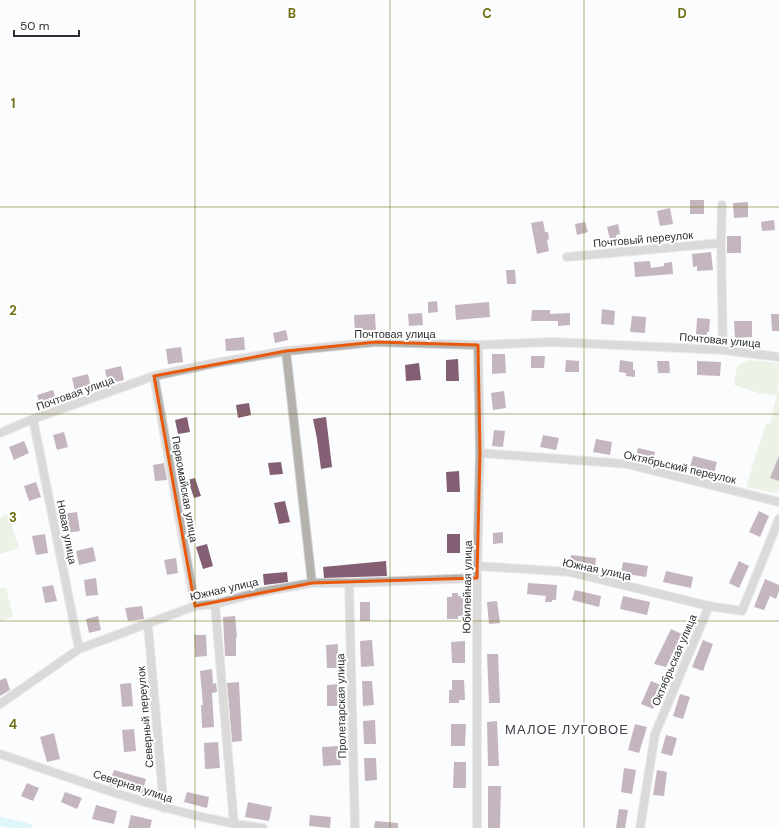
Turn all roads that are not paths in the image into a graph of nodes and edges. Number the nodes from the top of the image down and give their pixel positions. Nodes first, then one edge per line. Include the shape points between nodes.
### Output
1 (722, 204) dead end
2 (721, 243) junction
3 (567, 257) dead end
4 (478, 345) junction
5 (723, 350) junction
6 (286, 351) junction
7 (779, 357) edge
8 (154, 376) junction
9 (33, 420) junction
10 (0, 433) edge
11 (480, 453) junction
12 (779, 502) edge
13 (779, 519) edge
14 (477, 566) junction
15 (477, 578) junction
16 (312, 583) junction
17 (349, 583) junction
18 (215, 604) junction
19 (195, 606) junction
20 (709, 606) junction
21 (148, 625) junction
22 (79, 649) junction
23 (0, 704) edge
24 (0, 754) edge
25 (164, 808) junction
26 (234, 824) junction
27 (263, 828) edge
28 (355, 828) edge
29 (477, 828) edge
30 (640, 828) edge

1 - 2 street
2 - 3 street, Почтовый переулок
2 - 5 street
4 - 5 street, Почтовая улица via 553,342
4 - 6 street, Почтовая улица via 376,342
4 - 11 street, Юбилейная улица
5 - 7 street, Почтовая улица
6 - 8 street, Почтовая улица
6 - 16 street
8 - 9 street, Почтовая улица
8 - 19 street, Первомайская улица
9 - 10 street, Почтовая улица
9 - 22 street, Новая улица
11 - 12 street, Октябрьский переулок via 627,464
11 - 14 street, Юбилейная улица
13 - 20 street, Октябрьская улица via 742,611
14 - 15 street, Юбилейная улица
14 - 20 street, Южная улица via 570,572
15 - 17 street, Южная улица
15 - 29 street, Юбилейная улица
16 - 17 street, Южная улица
16 - 18 street, Южная улица via 256,593
17 - 28 street, Пролетарская улица
18 - 19 street, Южная улица
18 - 26 street
19 - 21 street, Южная улица
20 - 30 street, Октябрьская улица via 655,734
21 - 22 street, Южная улица
21 - 25 street, Северный переулок
22 - 23 street, Южная улица
24 - 25 street, Северная улица
25 - 26 street, Северная улица
26 - 27 street, Северная улица

